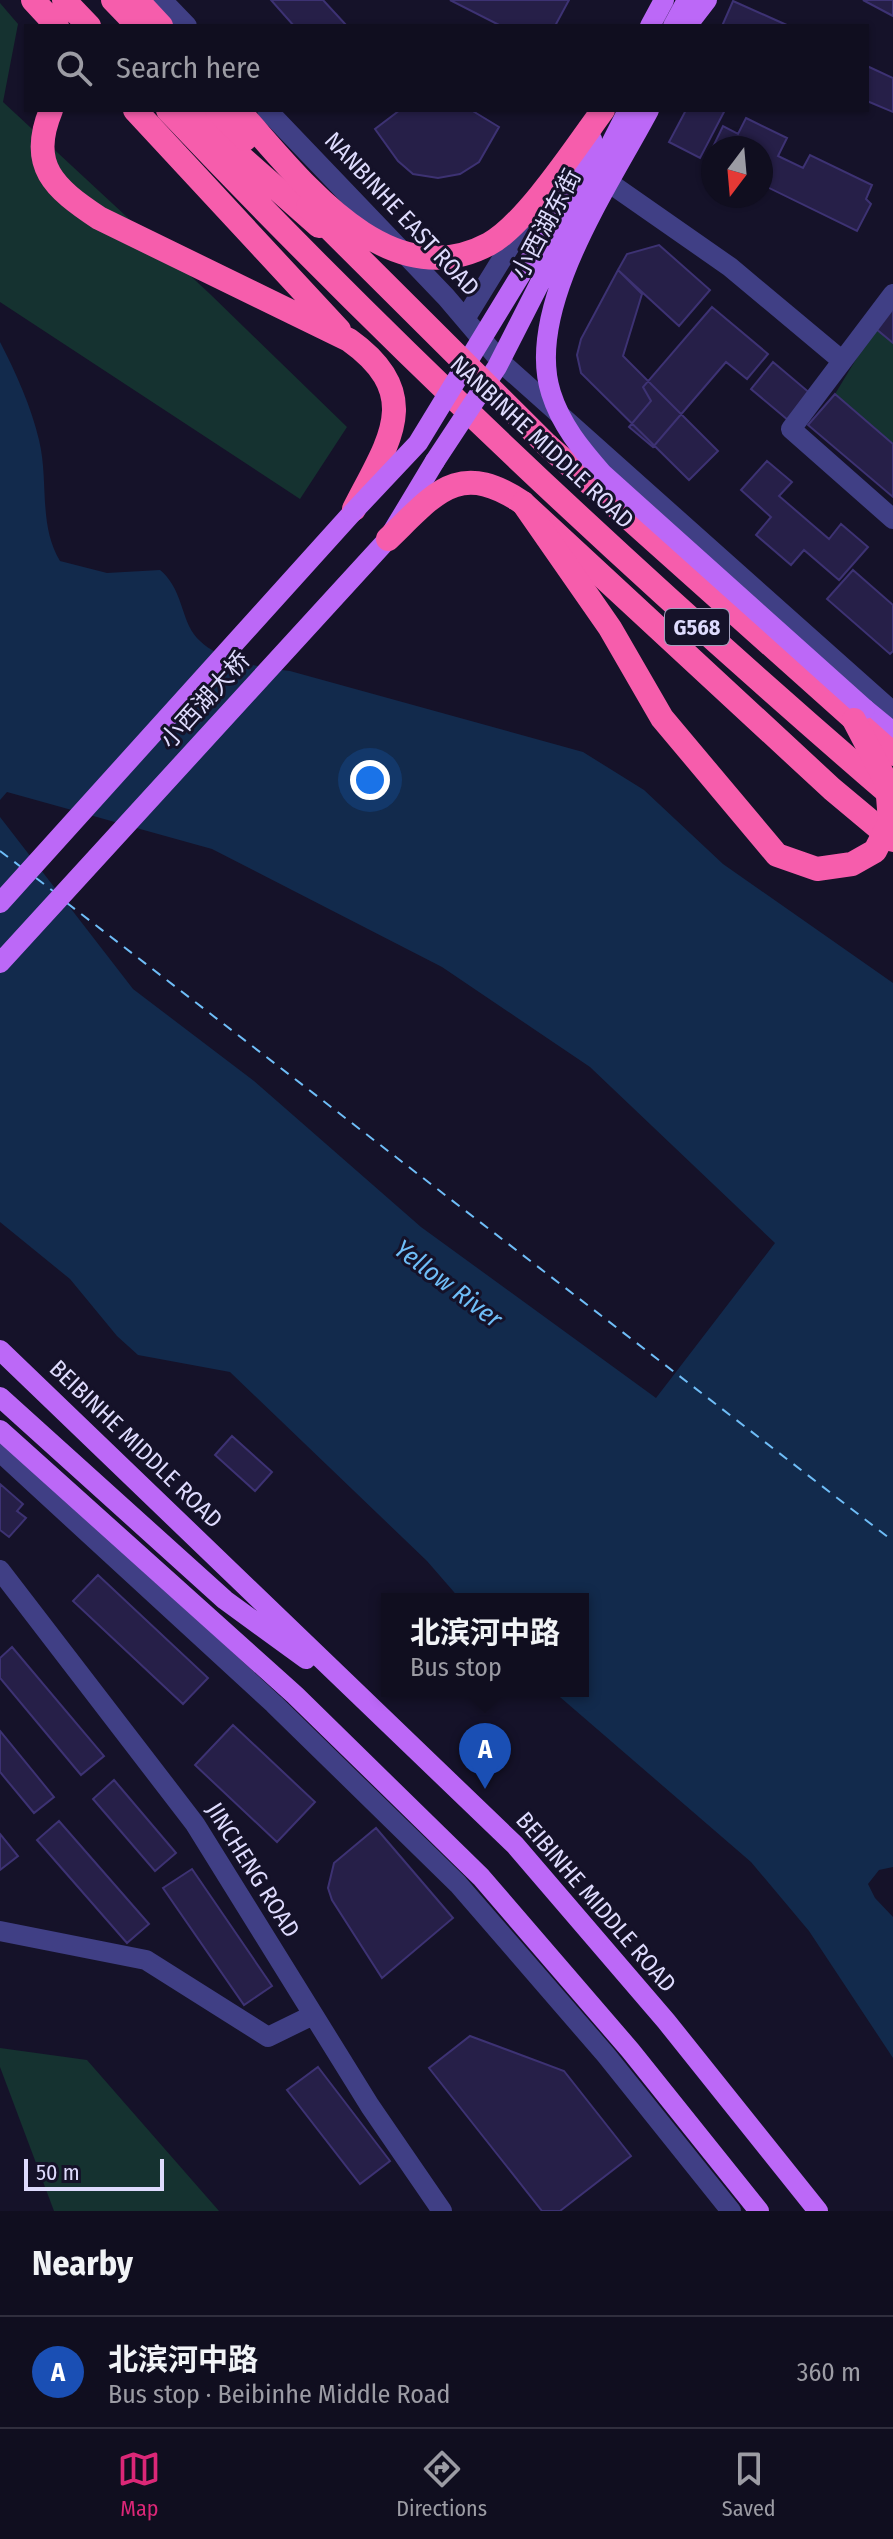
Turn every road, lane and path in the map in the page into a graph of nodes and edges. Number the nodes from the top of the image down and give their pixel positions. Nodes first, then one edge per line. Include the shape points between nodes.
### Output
1 (33, 0) edge
2 (64, 0) edge
3 (113, 0) edge
4 (660, 0) edge
5 (687, 0) edge
6 (696, 0) edge
7 (707, 0) edge
8 (149, 12) edge
9 (55, 24) edge
10 (87, 24) edge
11 (182, 24) edge
12 (648, 24) edge
13 (674, 24) edge
14 (685, 24) edge
15 (686, 24) edge
16 (694, 24) edge
17 (50, 112) edge
18 (137, 112) edge
19 (170, 112) edge
20 (190, 112) edge
21 (219, 112) edge
22 (240, 112) edge
23 (269, 112) edge
24 (593, 112) edge
25 (603, 112) edge
26 (604, 112) edge
27 (631, 112) edge
28 (631, 112) edge
29 (648, 112) edge
30 (604, 183) junction
31 (378, 278) junction
32 (893, 294) edge
33 (465, 319) junction
34 (349, 340) junction
35 (840, 359) junction
36 (503, 364) junction
37 (523, 503) junction
38 (352, 513) junction
39 (893, 519) edge
40 (388, 539) junction
41 (893, 712) edge
42 (859, 714) junction
43 (893, 732) edge
44 (893, 754) edge
45 (893, 797) edge
46 (893, 840) edge
47 (0, 903) edge
48 (0, 963) edge
49 (0, 1350) edge
50 (0, 1397) edge
51 (0, 1430) edge
52 (0, 1452) edge
53 (0, 1570) edge
54 (368, 1703) junction
55 (0, 1931) edge
56 (313, 2015) junction
57 (442, 2211) edge
58 (731, 2211) edge
59 (759, 2211) edge
60 (818, 2211) edge

1 - 9 highway
2 - 10 highway
3 - 8 highway
4 - 12 main road
5 - 13 main road
6 - 14 street
7 - 15 main road
7 - 16 main road
8 - 11 street
17 - 34 highway via 42,134 43,159 53,183 71,200
18 - 34 highway
19 - 45 highway, NANBINHE MIDDLE ROAD / G568 via 299,249 497,438 724,652
20 - 31 highway, bridge
21 - 31 highway, NANBINHE MIDDLE ROAD / G568, bridge
22 - 25 highway, bridge via 332,210 377,243 418,259 490,244 514,224
23 - 33 street, NANBINHE EAST ROAD
24 - 33 street, 小西湖东街
26 - 38 main road, 小西湖大桥, bridge via 534,253 418,443
27 - 30 main road, bridge
28 - 40 main road, 小西湖大桥, bridge via 497,367
29 - 30 main road, bridge
30 - 35 street via 730,267
30 - 36 street, 小西湖东街
30 - 42 main road, bridge via 556,293 545,340 545,363 559,415 603,474
31 - 42 highway, NANBINHE MIDDLE ROAD / G568, bridge via 547,445
32 - 35 street
33 - 36 street, NANBINHE MIDDLE ROAD
34 - 38 highway, bridge via 369,355 396,398 392,435
35 - 39 street via 791,429
36 - 41 street, NANBINHE MIDDLE ROAD
37 - 40 highway via 497,485 454,483
37 - 42 highway, bridge via 610,628 662,718 777,855 817,869 852,864 875,851 890,822 887,783
37 - 46 highway, bridge
38 - 47 main road, 小西湖大桥
40 - 48 main road, 小西湖大桥
42 - 43 main road
42 - 44 highway, NANBINHE MIDDLE ROAD / G568
49 - 54 main road, BEIBINHE MIDDLE ROAD
50 - 54 main road via 225,1600
51 - 59 main road via 295,1695 481,1877
52 - 58 street via 274,1704 458,1884 606,2055
53 - 56 street, JINCHENG ROAD via 195,1824
54 - 60 main road, BEIBINHE MIDDLE ROAD via 515,1845 666,2021
55 - 56 street via 146,1960 268,2037
56 - 57 street, JINCHENG ROAD

